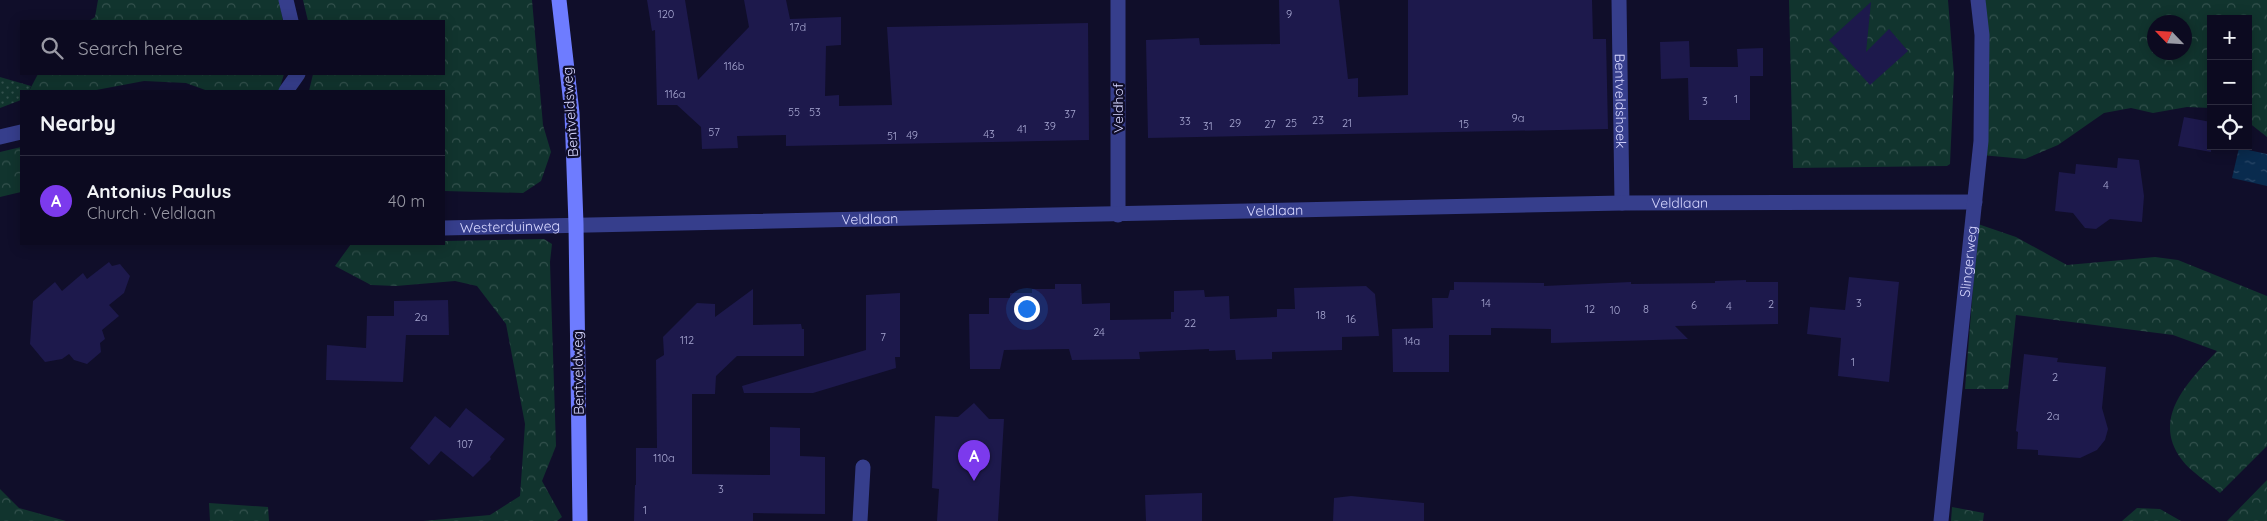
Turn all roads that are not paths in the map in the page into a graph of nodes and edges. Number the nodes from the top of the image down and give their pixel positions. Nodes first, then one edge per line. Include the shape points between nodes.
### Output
1 (286, 0) edge
2 (559, 0) edge
3 (1118, 0) edge
4 (1619, 0) edge
5 (1978, 0) edge
6 (291, 20) edge
7 (297, 75) edge
8 (287, 90) edge
9 (20, 132) edge
10 (0, 137) edge
11 (1975, 202) junction
12 (1622, 203) junction
13 (1118, 215) junction
14 (576, 224) junction
15 (445, 228) edge
16 (863, 467) dead end
17 (580, 521) edge
18 (860, 521) edge
19 (1941, 521) edge

1 - 6 street
2 - 14 street, Bentveldsweg via 572,113
3 - 13 street, Veldhof
4 - 12 street, Bentveldshoek
5 - 11 street, Slingerweg via 1982,35 1981,136
7 - 8 street
9 - 10 street
11 - 12 street, Veldlaan
11 - 19 street, Slingerweg
12 - 13 street, Veldlaan
13 - 14 street, Veldlaan
14 - 15 street, Westerduinweg
14 - 17 street, Bentveldweg
16 - 18 street

